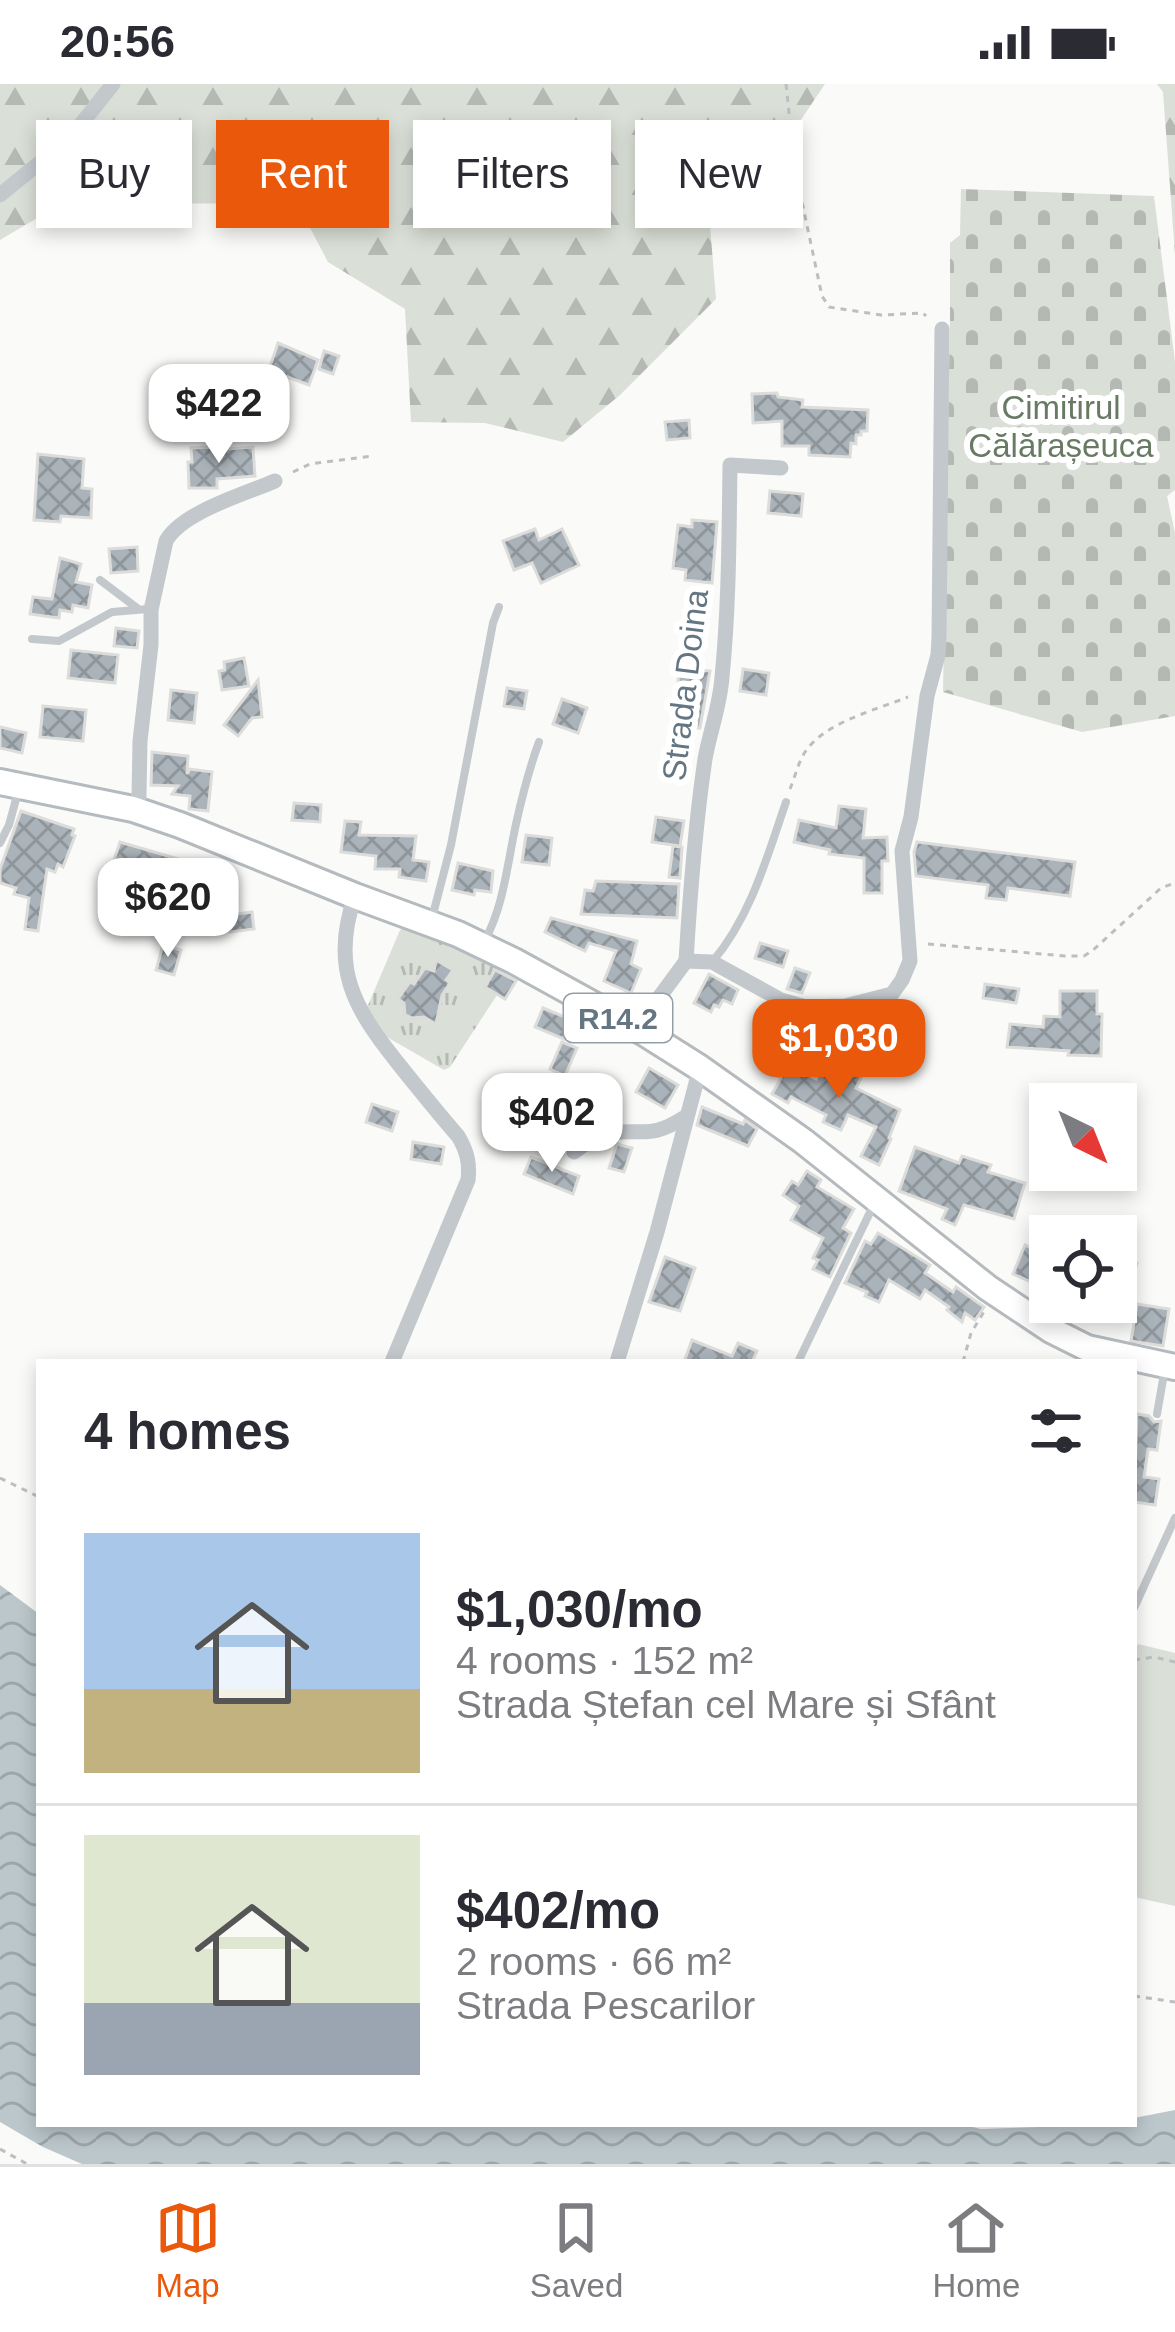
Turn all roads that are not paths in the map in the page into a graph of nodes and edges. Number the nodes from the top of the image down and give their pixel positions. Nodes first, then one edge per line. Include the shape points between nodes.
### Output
1 (113, 84) edge
2 (0, 195) edge
3 (942, 328) road end
4 (781, 467) dead end
5 (275, 481) road end
6 (100, 580) dead end
7 (499, 607) dead end
8 (144, 609) junction
9 (32, 639) dead end
10 (538, 742) dead end
11 (10, 783) edge
12 (786, 802) road end
13 (134, 809) junction
14 (0, 843) edge
15 (355, 896) junction
16 (430, 923) junction
17 (482, 946) junction
18 (686, 962) junction
19 (712, 962) junction
20 (643, 1031) junction
21 (700, 1068) junction
22 (686, 1117) junction
23 (574, 1152) dead end
24 (877, 1198) junction
25 (393, 1359) edge
26 (618, 1359) edge
27 (799, 1359) edge
28 (1116, 1359) edge
29 (1137, 1362) edge
30 (1170, 1367) edge
31 (1157, 1414) dead end
32 (1175, 1518) edge
33 (1137, 1600) edge

1 - 2 street via 70,138
3 - 19 street via 939,638 902,851 907,971 892,994 806,1007
4 - 18 street, Strada Doina via 730,465 722,677 705,758
5 - 8 street via 171,532
6 - 8 lane
7 - 16 lane
8 - 9 lane via 112,612 59,641
8 - 13 street via 151,645
10 - 17 lane via 505,886
11 - 13 main road, R14.2
11 - 14 lane
12 - 19 lane via 743,918
13 - 15 main road, R14.2
15 - 16 main road, R14.2
15 - 25 street via 345,952 360,1012 458,1136 469,1169
16 - 17 main road, R14.2
17 - 20 main road, R14.2
18 - 19 street
18 - 20 street
20 - 21 main road, R14.2
21 - 22 street
21 - 24 main road, R14.2
22 - 23 street via 649,1133 604,1133
22 - 26 street
24 - 27 lane
24 - 28 main road, R14.2 via 997,1294
29 - 30 main road, R14.2
30 - 31 lane
32 - 33 lane

